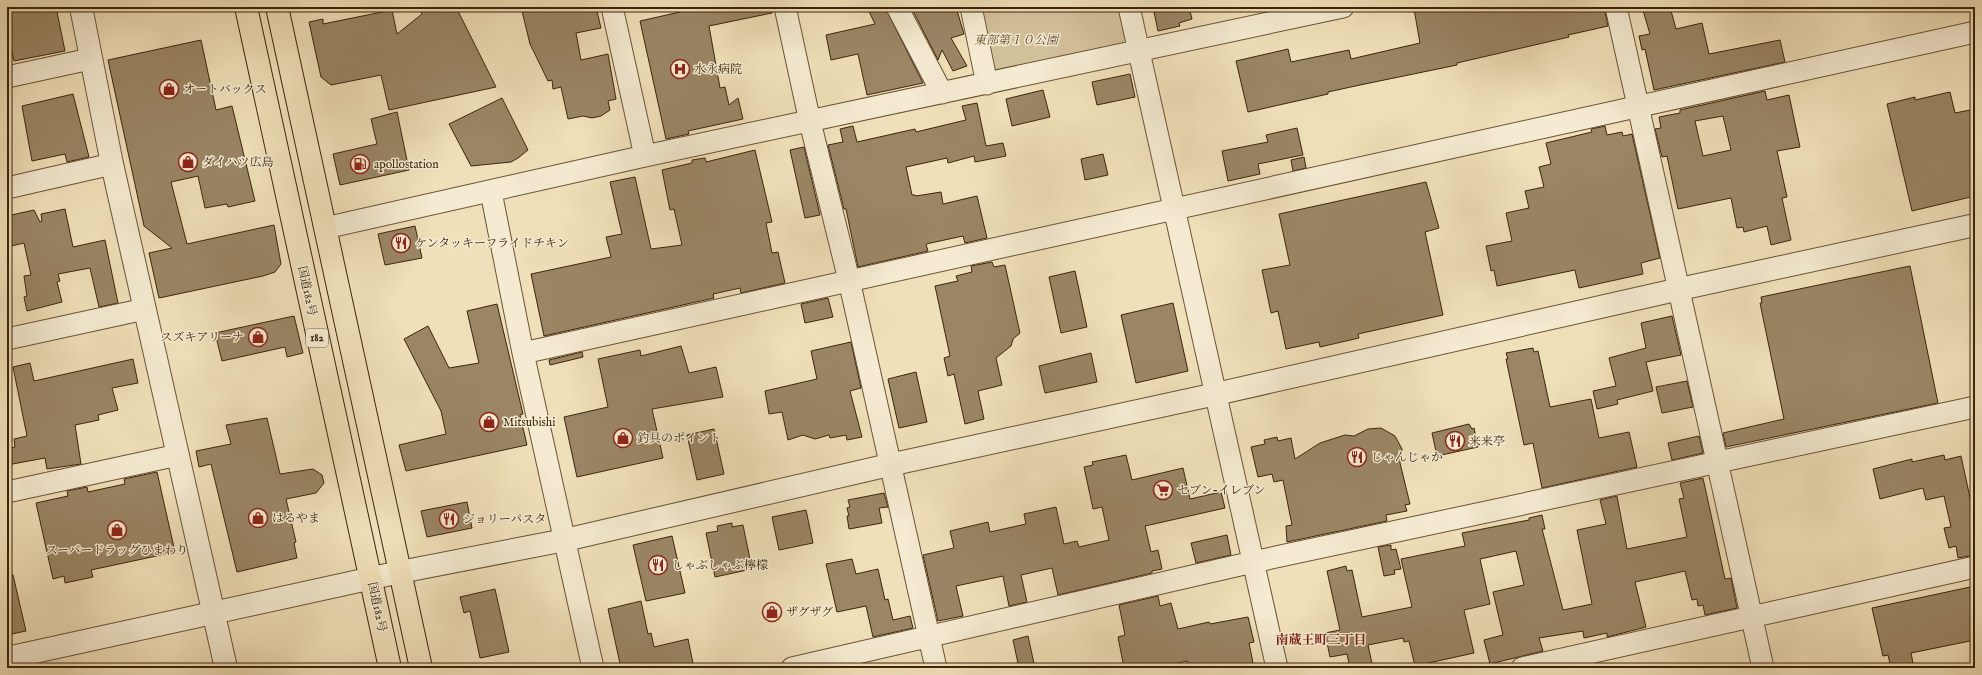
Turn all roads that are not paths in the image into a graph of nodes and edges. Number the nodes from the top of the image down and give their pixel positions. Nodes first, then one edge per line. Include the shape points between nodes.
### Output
1 (81, 7) edge
2 (246, 7) edge
3 (277, 7) edge
4 (612, 7) edge
5 (786, 7) edge
6 (898, 7) edge
7 (971, 7) edge
8 (1129, 7) edge
9 (1343, 7) edge
10 (1616, 7) edge
11 (1975, 32) edge
12 (1138, 50) junction
13 (90, 59) junction
14 (7, 77) edge
15 (987, 84) junction
16 (942, 93) junction
17 (1637, 108) junction
18 (810, 122) junction
19 (645, 156) junction
20 (112, 164) junction
21 (7, 188) edge
22 (491, 192) junction
23 (1174, 209) junction
24 (1975, 225) edge
25 (325, 228) junction
26 (849, 280) junction
27 (1680, 289) junction
28 (145, 309) junction
29 (7, 340) edge
30 (523, 353) junction
31 (1216, 394) junction
32 (1975, 407) edge
33 (178, 455) junction
34 (1718, 462) junction
35 (889, 465) junction
36 (7, 492) edge
37 (565, 540) junction
38 (1253, 562) junction
39 (1975, 567) edge
40 (400, 572) junction
41 (370, 578) junction
42 (215, 613) junction
43 (1752, 616) junction
44 (930, 637) junction
45 (7, 658) edge
46 (226, 668) edge
47 (390, 668) edge
48 (421, 668) edge
49 (594, 668) edge
50 (792, 668) edge
51 (936, 668) edge
52 (1277, 668) edge
53 (1522, 668) edge
54 (1763, 668) edge

1 - 13 street
2 - 41 highway, 国道182号 / 182
3 - 25 highway
4 - 19 street
5 - 18 street
6 - 16 street
7 - 15 street
8 - 12 street
9 - 12 street
10 - 17 street
11 - 17 street
12 - 15 street
12 - 23 street
13 - 14 street
13 - 20 street
15 - 16 street
16 - 18 street
17 - 23 street
17 - 27 street
18 - 19 street
18 - 26 street
19 - 22 street
20 - 21 street
20 - 28 street
22 - 25 street
22 - 30 street
23 - 26 street
23 - 31 street
24 - 27 street
25 - 40 highway
26 - 30 street
26 - 35 street
27 - 31 street
27 - 34 street
28 - 29 street
28 - 33 street
30 - 37 street
31 - 35 street
31 - 38 street
32 - 34 street
33 - 36 street
33 - 42 street
34 - 38 street
34 - 43 street
35 - 37 street
35 - 44 street
37 - 40 street
37 - 49 street
38 - 44 street
38 - 52 street
39 - 43 street
40 - 41 street
40 - 48 highway
41 - 42 street
41 - 47 highway, 国道182号 / 182
42 - 45 street
42 - 46 street
43 - 53 street
43 - 54 street
44 - 50 street
44 - 51 street

